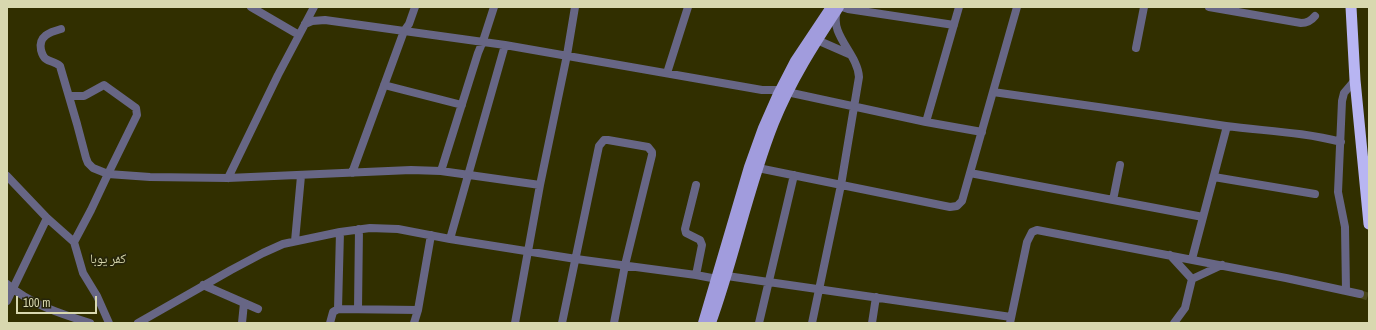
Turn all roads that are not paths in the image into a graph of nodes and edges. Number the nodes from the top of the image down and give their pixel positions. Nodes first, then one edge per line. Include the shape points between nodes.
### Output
1 (252, 7) edge
2 (314, 7) edge
3 (415, 7) edge
4 (494, 7) edge
5 (575, 7) edge
6 (688, 7) edge
7 (959, 7) edge
8 (1017, 7) edge
9 (1144, 7) edge
10 (1214, 7) edge
11 (1351, 7) edge
12 (1358, 7) edge
13 (837, 8) edge
14 (1315, 16) dead end
15 (305, 24) junction
16 (954, 25) junction
17 (61, 29) dead end
18 (404, 31) junction
19 (299, 35) junction
20 (817, 40) junction
21 (483, 41) junction
22 (505, 45) junction
23 (1136, 48) dead end
24 (850, 54) junction
25 (567, 55) junction
26 (667, 73) junction
27 (1355, 80) junction
28 (384, 85) junction
29 (762, 90) junction
30 (784, 91) junction
31 (993, 92) junction
32 (70, 96) junction
33 (774, 102) junction
34 (462, 105) junction
35 (854, 106) junction
36 (926, 122) junction
37 (1227, 126) junction
38 (982, 132) junction
39 (762, 142) junction
40 (1341, 142) junction
41 (1369, 160) edge
42 (1120, 165) dead end
43 (758, 168) junction
44 (441, 171) junction
45 (352, 173) junction
46 (970, 173) junction
47 (108, 174) junction
48 (468, 174) junction
49 (794, 175) junction
50 (7, 176) edge
51 (301, 176) junction
52 (1214, 177) junction
53 (228, 178) junction
54 (540, 185) junction
55 (696, 185) dead end
56 (840, 185) junction
57 (1315, 194) dead end
58 (1113, 200) junction
59 (1203, 217) junction
60 (47, 218) junction
61 (1369, 224) edge
62 (359, 230) junction
63 (340, 232) junction
64 (431, 235) junction
65 (295, 240) junction
66 (450, 240) junction
67 (74, 242) junction
68 (527, 251) junction
69 (1170, 255) junction
70 (576, 259) junction
71 (1192, 259) junction
72 (625, 265) junction
73 (1222, 265) junction
74 (696, 275) junction
75 (722, 277) junction
76 (1192, 279) junction
77 (769, 281) junction
78 (203, 286) junction
79 (10, 287) edge
80 (819, 289) junction
81 (1346, 291) junction
82 (1360, 294) tunnel mouth
83 (876, 297) junction
84 (7, 301) edge
85 (244, 303) junction
86 (258, 309) dead end
87 (338, 309) junction
88 (358, 309) junction
89 (418, 310) junction
90 (1011, 320) edge
91 (90, 323) edge
92 (109, 323) edge
93 (138, 323) edge
94 (242, 323) edge
95 (330, 323) edge
96 (414, 323) edge
97 (515, 323) edge
98 (562, 323) edge
99 (614, 323) edge
100 (703, 323) edge
101 (711, 323) edge
102 (759, 323) edge
103 (812, 323) edge
104 (872, 323) edge
105 (1174, 323) edge

1 - 19 street
2 - 15 street
3 - 18 street
4 - 21 street
5 - 25 street
6 - 26 street
7 - 16 street
8 - 31 street
9 - 23 street
10 - 14 street via 1301,23 1311,21
11 - 27 highway
12 - 41 highway via 1360,69
13 - 16 street
13 - 20 main road
13 - 24 street via 837,28
13 - 30 main road via 795,61
15 - 18 street via 325,20
15 - 19 street
16 - 36 street
17 - 32 street via 44,37 40,46 42,55 60,66
18 - 21 street
18 - 28 street
19 - 53 street
20 - 24 street
20 - 30 main road
21 - 22 street
21 - 34 street
22 - 25 street
22 - 48 street
24 - 35 street via 856,63 858,73
25 - 26 street
25 - 54 street
26 - 29 street
27 - 40 street via 1344,93 1342,101
27 - 61 highway
28 - 34 street
28 - 45 street
29 - 30 street
29 - 33 street
30 - 33 main road
30 - 35 street
30 - 39 main road
31 - 37 street
31 - 38 street
32 - 47 street via 88,163
32 - 47 street via 84,96 104,85 137,110 137,115
33 - 39 main road
34 - 44 street
35 - 36 street
35 - 56 street
36 - 38 street
37 - 40 street via 1315,136
37 - 52 street
38 - 46 street
39 - 43 main road
39 - 75 main road via 736,211
40 - 81 street via 1338,192 1345,227
42 - 58 street
43 - 49 street
43 - 75 main road
44 - 45 street
44 - 48 street
45 - 51 street
46 - 56 street via 962,201 954,207
46 - 58 street
47 - 53 street
47 - 67 street
48 - 54 street
48 - 66 street
49 - 56 street
49 - 77 street
50 - 60 street
51 - 53 street
51 - 65 street
52 - 57 street
52 - 59 street
54 - 68 street
55 - 74 street via 685,229 686,233 700,240 702,245
56 - 80 street
58 - 59 street
59 - 71 street
60 - 67 street
60 - 79 street
62 - 63 street
62 - 64 street via 384,228
62 - 88 street
63 - 65 street
63 - 87 street
64 - 66 street
64 - 89 street
65 - 78 street via 263,253
66 - 68 street
67 - 92 street via 83,273 98,296
68 - 70 street
68 - 97 street
69 - 71 street
69 - 76 street
69 - 90 street via 1037,230 1032,232 1027,242
70 - 72 street
70 - 72 street via 599,146 604,140 608,140 648,147 652,152
70 - 98 street
71 - 73 street
72 - 74 street
72 - 99 street
73 - 76 street
73 - 81 street
74 - 75 street
75 - 77 street
75 - 100 main road
75 - 101 main road
76 - 105 street via 1186,308
77 - 80 street
77 - 102 street
78 - 85 street
78 - 93 street
79 - 84 street
79 - 91 street via 45,307
80 - 83 street
80 - 103 street
81 - 82 street
83 - 90 street
83 - 104 street
85 - 86 street
85 - 94 street
87 - 88 street
87 - 95 street via 333,312
88 - 89 street
89 - 96 street

